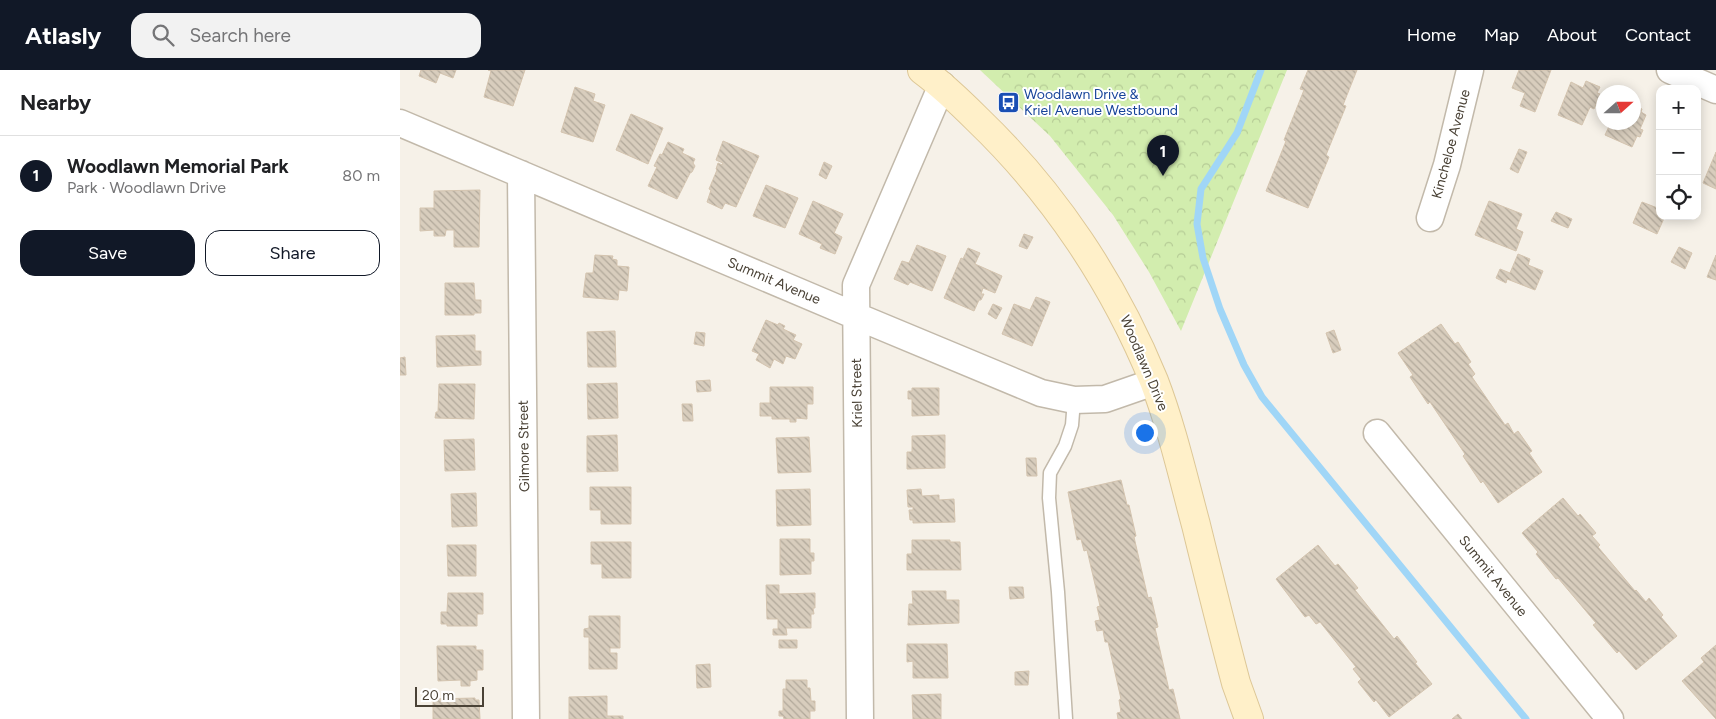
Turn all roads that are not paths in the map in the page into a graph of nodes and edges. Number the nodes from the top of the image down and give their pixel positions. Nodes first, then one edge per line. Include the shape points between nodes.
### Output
1 (1470, 70) edge
2 (1670, 70) edge
3 (932, 78) edge
4 (1716, 90) edge
5 (400, 123) edge
6 (521, 174) junction
7 (1430, 218) dead end
8 (856, 316) junction
9 (1154, 382) junction
10 (1074, 400) junction
11 (1377, 433) dead end
12 (526, 719) edge
13 (860, 719) edge
14 (1066, 719) edge
15 (1249, 719) edge
16 (1610, 719) edge

1 - 7 street, Kincheloe Avenue via 1447,165
2 - 4 street
3 - 8 street, Kriel Street via 856,285
3 - 9 main road, Woodlawn Drive via 1009,150 1059,212 1098,268 1128,322
5 - 6 street, Summit Avenue
6 - 8 street, Summit Avenue
6 - 12 street, Gilmore Street
8 - 10 street, Summit Avenue via 1040,393
8 - 13 street, Kriel Street
9 - 10 street, Summit Avenue via 1106,398
9 - 15 main road, Woodlawn Drive via 1175,443 1236,683
10 - 14 lane via 1072,426 1050,473 1049,498
11 - 16 street, Summit Avenue

